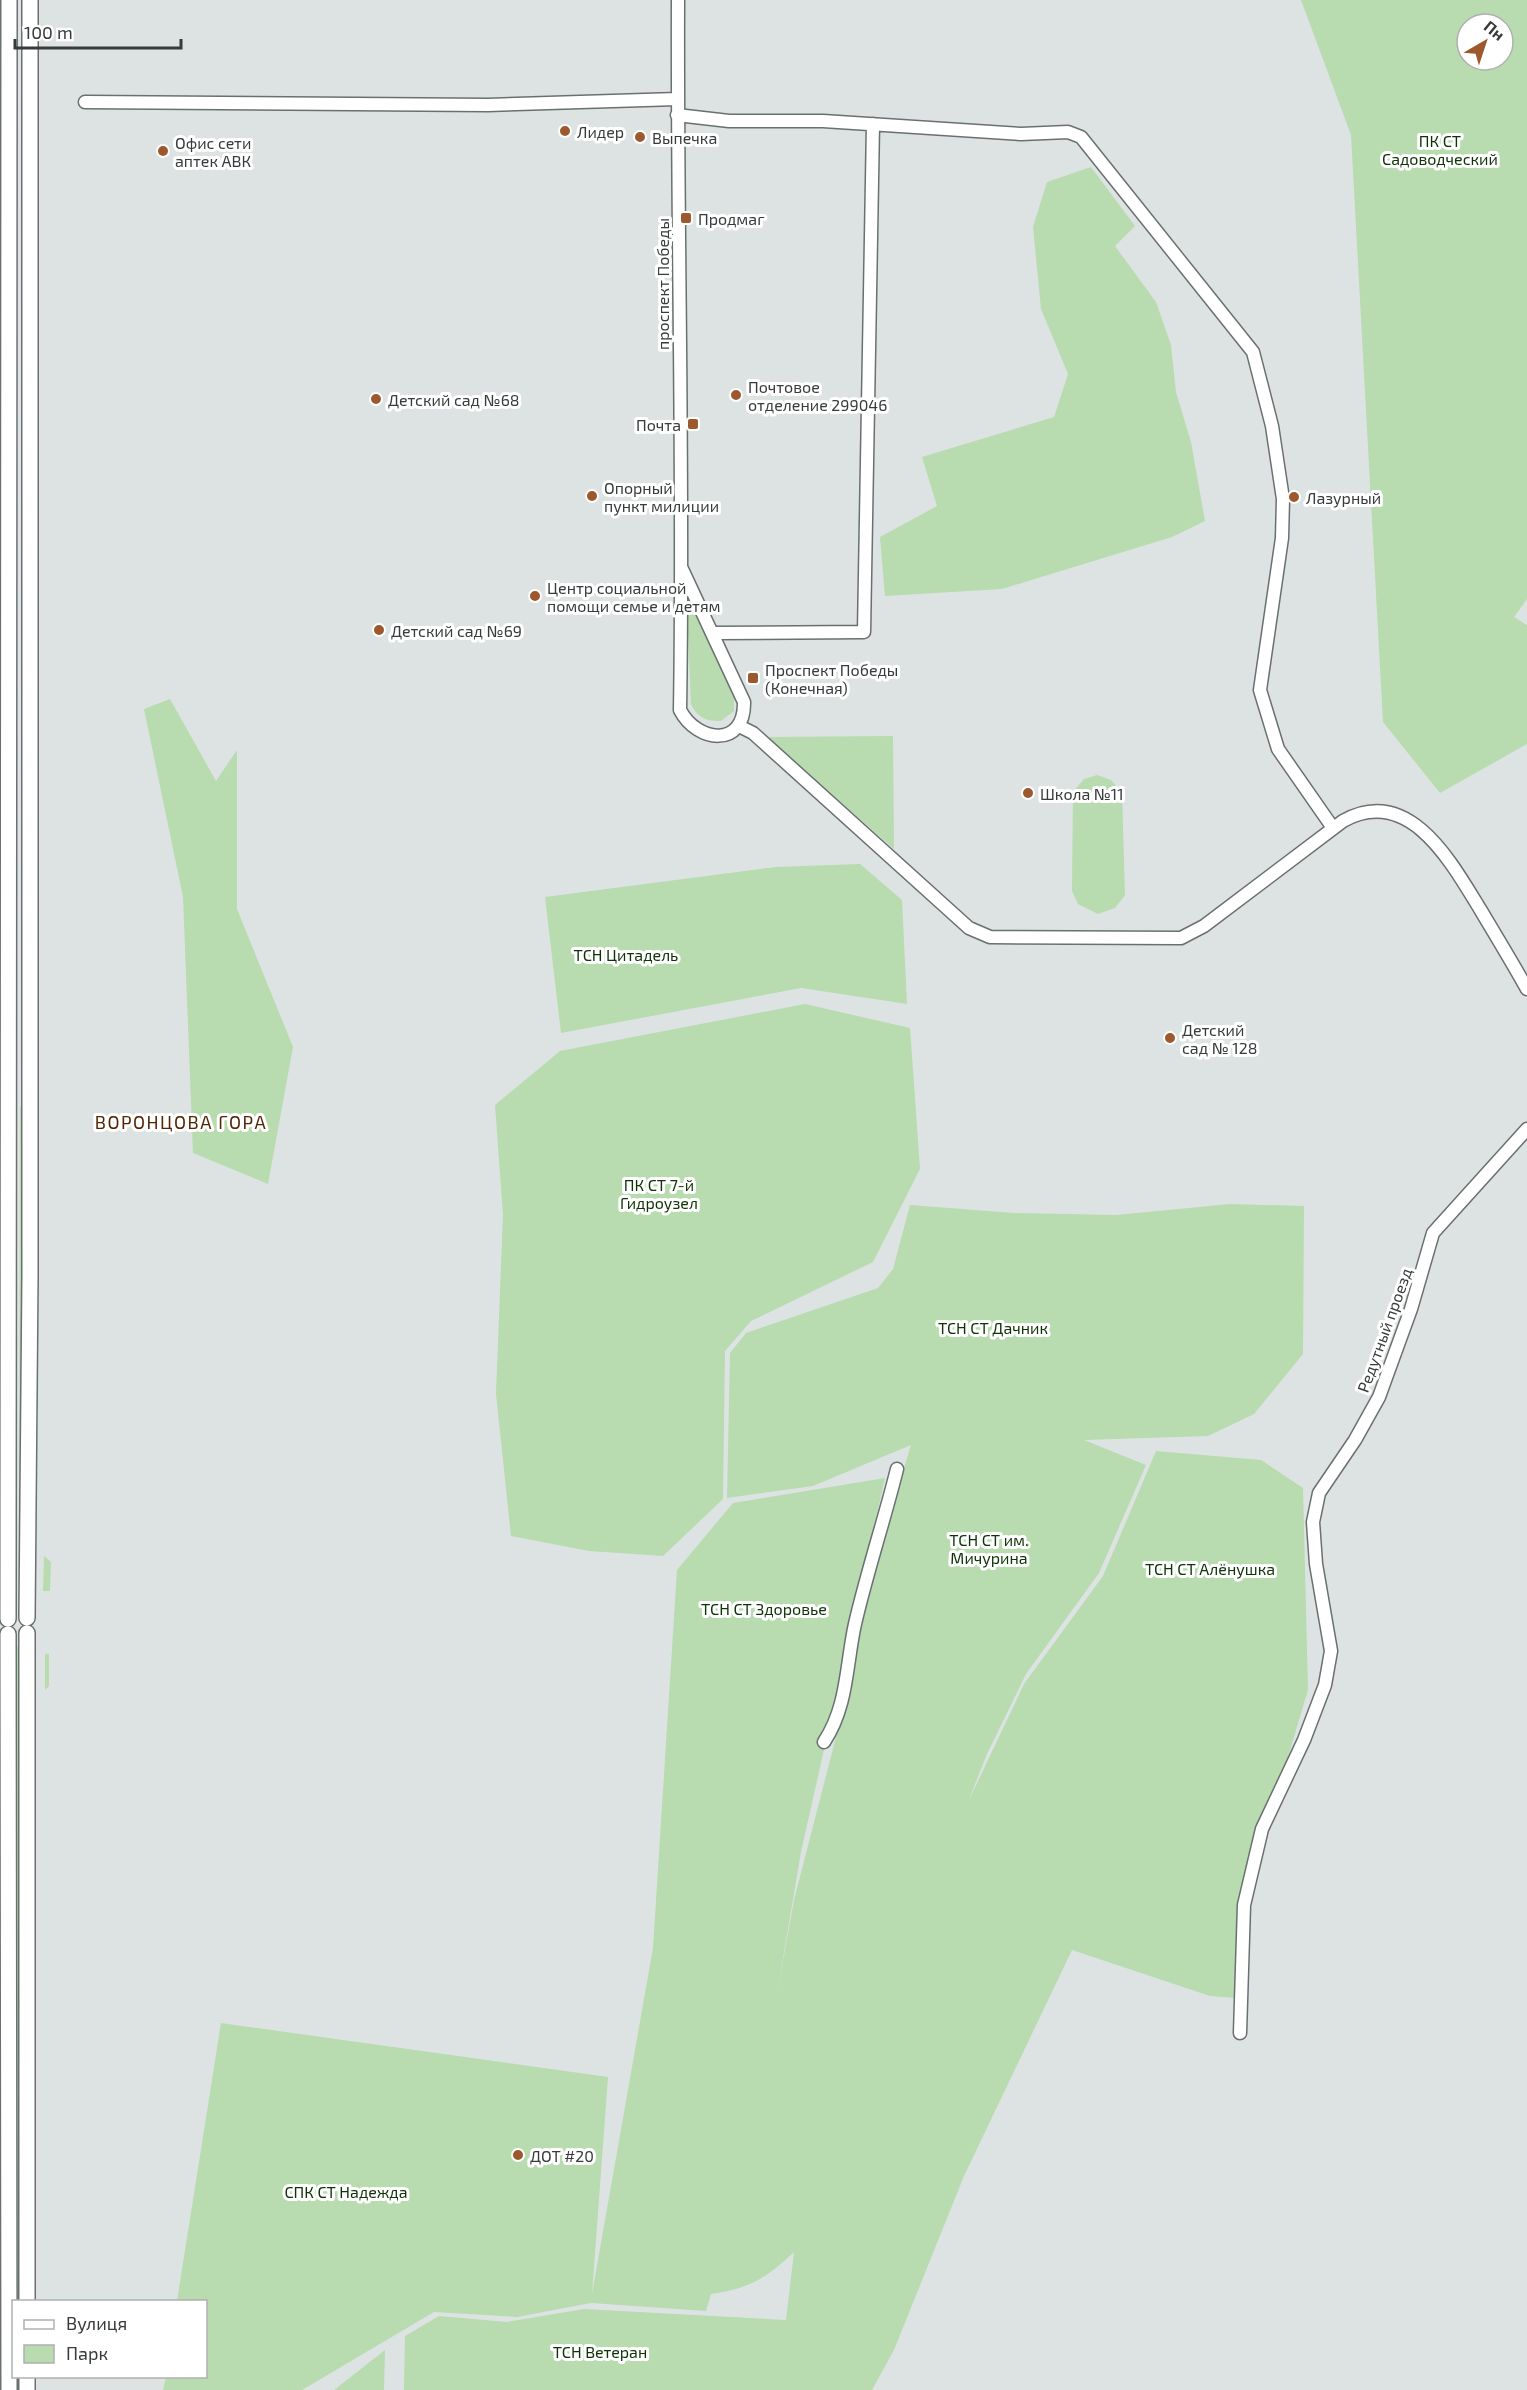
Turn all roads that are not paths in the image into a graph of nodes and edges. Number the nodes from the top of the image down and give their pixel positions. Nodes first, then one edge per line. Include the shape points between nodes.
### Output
1 (9, 0) edge
2 (30, 0) edge
3 (678, 0) edge
4 (676, 99) junction
5 (85, 102) dead end
6 (677, 116) junction
7 (873, 124) junction
8 (682, 569) junction
9 (714, 633) junction
10 (739, 726) junction
11 (1333, 828) junction
12 (1527, 989) edge
13 (9, 1098) junction
14 (29, 1098) junction
15 (1527, 1129) edge
16 (897, 1469) dead end
17 (8, 1599) junction
18 (27, 1600) junction
19 (27, 1650) junction
20 (8, 1651) junction
21 (824, 1742) dead end
22 (1240, 2032) dead end
23 (27, 2300) edge
24 (9, 2390) edge

1 - 13 main road
2 - 14 main road
3 - 4 street, проспект Победы
4 - 5 street via 488,105
4 - 6 street, проспект Победы
6 - 7 street
6 - 8 street, проспект Победы
7 - 9 street via 864,632
7 - 11 street via 1081,137 1254,352 1272,426 1283,499 1282,538 1260,690 1278,749
8 - 9 street, проспект Победы
8 - 10 street, проспект Победы via 680,710 694,729 708,735 726,734
9 - 10 street, проспект Победы via 744,702
10 - 11 street via 753,733 969,928 990,937 1181,938 1213,920
11 - 12 street via 1359,812 1376,810 1408,821 1423,831 1446,855
13 - 14 main road
13 - 17 main road
14 - 18 main road
15 - 22 street, Редутный проезд via 1433,1233 1412,1309 1379,1397 1319,1493 1312,1522 1331,1651 1325,1685 1304,1740 1262,1829 1244,1905
16 - 21 street via 855,1621 849,1672 834,1727
17 - 18 main road via 17,1608
17 - 20 main road
18 - 19 main road
19 - 20 main road via 17,1645
19 - 23 main road
20 - 24 main road

